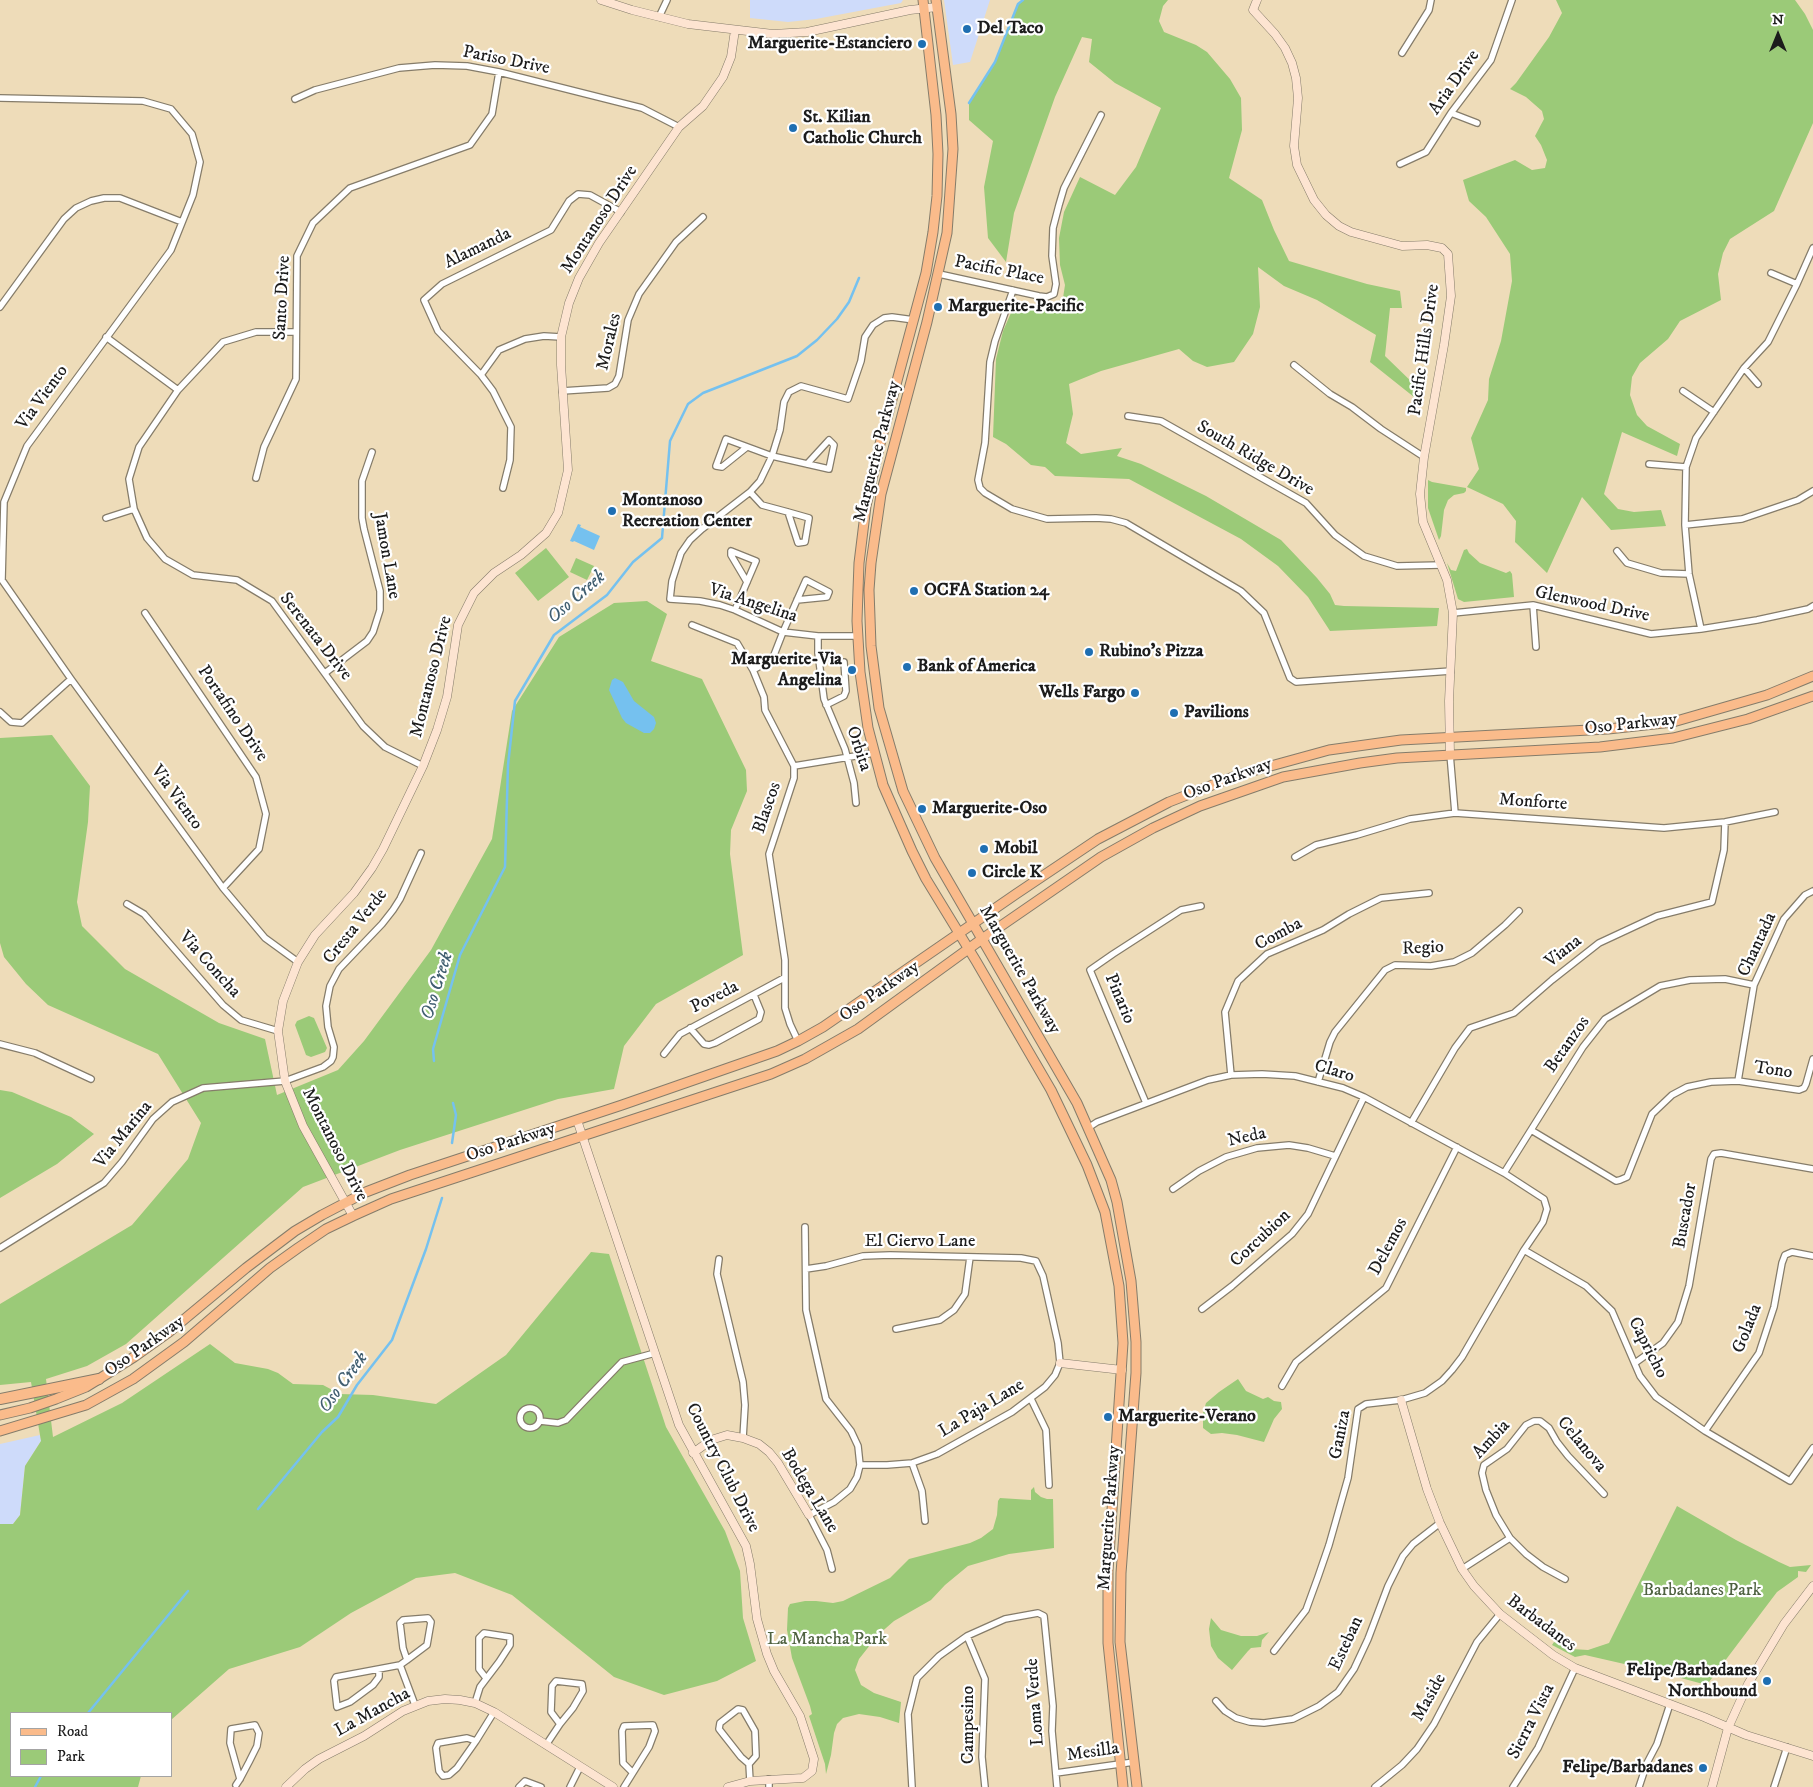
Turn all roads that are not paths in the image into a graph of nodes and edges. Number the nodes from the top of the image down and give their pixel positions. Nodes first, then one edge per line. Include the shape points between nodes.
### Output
1 (601, 0) edge
2 (667, 0) edge
3 (1257, 0) edge
4 (1431, 0) edge
5 (1512, 0) edge
6 (924, 4) edge
7 (936, 4) edge
8 (659, 18) junction
9 (735, 30) junction
10 (1402, 52) dead end
11 (499, 72) junction
12 (0, 98) edge
13 (295, 99) dead end
14 (1451, 113) junction
15 (1101, 115) dead end
16 (1477, 123) dead end
17 (679, 128) junction
18 (1400, 164) dead end
19 (621, 212) junction
20 (703, 216) dead end
21 (182, 222) junction
22 (1813, 248) edge
23 (1771, 273) dead end
24 (939, 274) junction
25 (1798, 284) junction
26 (1013, 290) junction
27 (0, 307) edge
28 (914, 320) junction
29 (295, 332) junction
30 (106, 337) junction
31 (562, 337) junction
32 (1294, 365) dead end
33 (1744, 368) junction
34 (481, 375) junction
35 (1758, 384) dead end
36 (178, 390) junction
37 (562, 390) junction
38 (1683, 391) dead end
39 (1714, 412) junction
40 (1128, 416) dead end
41 (747, 447) junction
42 (372, 452) dead end
43 (772, 456) junction
44 (1424, 457) junction
45 (807, 464) junction
46 (1649, 464) dead end
47 (1686, 467) junction
48 (256, 478) dead end
49 (503, 488) dead end
50 (750, 492) junction
51 (1813, 492) edge
52 (2, 502) edge
53 (134, 509) junction
54 (788, 512) junction
55 (106, 518) dead end
56 (1685, 526) junction
57 (1617, 551) dead end
58 (1441, 565) junction
59 (1689, 574) junction
60 (747, 582) junction
61 (797, 600) junction
62 (1533, 605) junction
63 (1813, 606) edge
64 (735, 610) junction
65 (145, 612) dead end
66 (1453, 613) junction
67 (692, 625) dead end
68 (1701, 629) junction
69 (783, 632) junction
70 (818, 636) junction
71 (857, 636) junction
72 (1536, 647) dead end
73 (844, 662) dead end
74 (753, 670) junction
75 (1451, 671) junction
76 (325, 673) junction
77 (1813, 676) edge
78 (72, 679) junction
79 (1813, 696) edge
80 (826, 705) junction
81 (0, 712) edge
82 (1449, 738) junction
83 (874, 753) junction
84 (1450, 754) junction
85 (846, 757) junction
86 (423, 766) junction
87 (794, 766) junction
88 (856, 803) dead end
89 (1775, 812) dead end
90 (1455, 813) junction
91 (1725, 822) junction
92 (421, 853) dead end
93 (1295, 857) dead end
94 (223, 888) junction
95 (1813, 891) edge
96 (1429, 893) dead end
97 (127, 904) dead end
98 (1201, 906) dead end
99 (1519, 911) dead end
100 (973, 924) junction
101 (960, 934) junction
102 (982, 939) junction
103 (969, 949) junction
104 (298, 962) junction
105 (784, 978) junction
106 (1754, 985) junction
107 (754, 995) junction
108 (690, 1028) junction
109 (278, 1031) junction
110 (798, 1041) junction
111 (0, 1044) edge
112 (664, 1054) dead end
113 (1813, 1060) edge
114 (1231, 1075) junction
115 (91, 1079) dead end
116 (285, 1081) junction
117 (1738, 1081) junction
118 (1318, 1082) junction
119 (1364, 1098) junction
120 (1146, 1103) junction
121 (577, 1120) junction
122 (1411, 1123) junction
123 (1088, 1128) junction
124 (1531, 1130) junction
125 (583, 1136) junction
126 (1458, 1147) junction
127 (1335, 1156) junction
128 (1813, 1169) edge
129 (1504, 1173) junction
130 (1173, 1189) dead end
131 (346, 1201) junction
132 (1547, 1208) joint
133 (353, 1216) junction
134 (805, 1227) dead end
135 (0, 1248) edge
136 (1524, 1250) junction
137 (1813, 1256) edge
138 (970, 1257) junction
139 (719, 1258) dead end
140 (806, 1269) junction
141 (1202, 1309) dead end
142 (896, 1329) dead end
143 (655, 1353) junction
144 (1635, 1363) junction
145 (1060, 1364) junction
146 (1122, 1370) junction
147 (99, 1379) junction
148 (1282, 1386) dead end
149 (0, 1399) edge
150 (1031, 1399) junction
151 (1402, 1400) junction
152 (30, 1408) junction
153 (0, 1415) edge
154 (1534, 1420) joint
155 (540, 1421) dead end
156 (27, 1424) junction
157 (1705, 1431) junction
158 (0, 1432) edge
159 (744, 1438) junction
160 (1813, 1448) edge
161 (693, 1453) junction
162 (912, 1463) junction
163 (860, 1465) junction
164 (1049, 1485) dead end
165 (1604, 1494) dead end
166 (809, 1515) junction
167 (925, 1521) dead end
168 (1440, 1522) junction
169 (1510, 1538) junction
170 (832, 1568) dead end
171 (1462, 1569) junction
172 (1565, 1579) dead end
173 (1813, 1586) edge
174 (1500, 1614) junction
175 (967, 1636) junction
176 (1274, 1651) dead end
177 (407, 1660) junction
178 (400, 1665) junction
179 (1575, 1668) junction
180 (379, 1669) junction
181 (486, 1678) junction
182 (1216, 1701) dead end
183 (475, 1703) junction
184 (1670, 1704) junction
185 (415, 1705) junction
186 (494, 1712) junction
187 (560, 1724) junction
188 (1728, 1728) junction
189 (476, 1741) junction
190 (546, 1745) junction
191 (1787, 1747) junction
192 (1813, 1756) edge
193 (1134, 1762) junction
194 (749, 1764) junction
195 (1120, 1764) junction
196 (580, 1767) junction
197 (632, 1772) junction
198 (1056, 1773) junction
199 (240, 1779) junction
200 (750, 1781) junction
201 (769, 1783) edge
202 (237, 1786) edge
203 (286, 1787) edge
204 (519, 1787) edge
205 (541, 1787) edge
206 (570, 1787) edge
207 (613, 1787) edge
208 (624, 1787) edge
209 (728, 1787) edge
210 (912, 1787) edge
211 (985, 1787) edge
212 (1057, 1787) edge
213 (1123, 1787) edge
214 (1137, 1787) edge
215 (1375, 1787) edge
216 (1514, 1787) edge
217 (1639, 1787) edge
218 (1712, 1787) edge
219 (1774, 1787) edge

1 - 8 street
2 - 8 street
3 - 44 street, Pacific Hills Drive via 1253,10 1275,34 1292,63 1298,98 1294,146 1297,165 1314,200 1339,226 1351,232 1402,246 1442,248 1448,254 1451,296
4 - 10 street via 1429,10
5 - 14 street, Aria Drive via 1492,60
6 - 7 street
6 - 9 street via 807,32 773,34
6 - 28 main road, Marguerite Parkway via 936,115 937,196 926,273
7 - 24 main road, Marguerite Parkway via 953,149 947,233
8 - 9 street
9 - 17 street, Montanoso Drive via 724,78 703,106
11 - 13 street, Pariso Drive via 466,66 400,68 315,90
11 - 17 street, Pariso Drive via 642,108
11 - 29 street, Santo Drive via 492,114 470,145 350,188 313,224 297,256
12 - 21 street, Via Viento via 143,101 171,109 192,134 200,162 194,195
14 - 16 street
14 - 18 street, Aria Drive via 1426,152
15 - 26 street, Pacific Place via 1064,188 1053,228 1054,294 1047,297
17 - 19 street, Montanoso Drive
19 - 31 street, Montanoso Drive via 579,278 569,303
19 - 34 street, Alamanda via 590,196 578,194 568,201 551,230 442,284 424,300 438,331
20 - 37 street, Morales via 676,242 639,294 628,320 615,384 608,388
21 - 27 street via 120,198 104,198 76,208 64,219
21 - 30 street, Via Viento via 172,250
22 - 25 street
23 - 25 street
24 - 26 street, Pacific Place
24 - 100 main road, Marguerite Parkway via 881,494 871,563 870,622 879,708 903,791 935,858
25 - 33 street via 1768,342
26 - 75 street via 990,362 985,443 978,480 980,488 1012,509 1047,519 1096,518 1126,523 1241,591 1264,613 1290,678 1296,682
28 - 43 street via 892,317 873,325 865,337 848,399 801,386 789,392
28 - 71 main road, Marguerite Parkway via 866,506 859,563
29 - 36 street, Serenata Drive via 256,332 223,342
29 - 48 street, Santo Drive via 296,379 264,447
30 - 36 street
30 - 52 street, Via Viento via 27,446
31 - 34 street via 526,339 499,350
31 - 37 street, Montanoso Drive
32 - 44 street via 1330,394
33 - 35 street
33 - 39 street
34 - 49 street via 493,390 510,427 510,460
36 - 53 street, Serenata Drive via 139,447 129,479
37 - 86 street, Montanoso Drive via 568,470 558,513 546,533 494,573 474,594 458,625 447,696
38 - 39 street
39 - 47 street via 1696,438
40 - 58 street, South Ridge Drive via 1161,422 1306,503 1335,535 1364,556 1397,566
41 - 41 street via 726,439 716,466 722,467
41 - 43 street
42 - 76 street, Jamon Lane via 362,481 362,518 380,591 380,610 367,641
43 - 45 street
43 - 50 street via 760,481
44 - 58 street, Pacific Hills Drive via 1420,494 1424,522
45 - 45 street via 829,469 834,445 829,440
46 - 47 street
47 - 56 street
50 - 54 street via 762,505
50 - 64 street, Via Angelina via 690,540 676,567 670,599 700,601
51 - 56 street via 1742,519
52 - 78 street, Via Viento via 2,580
53 - 55 street
53 - 76 street, Serenata Drive via 147,538 165,559 192,575 237,580 272,601
54 - 54 street via 809,518 805,542 798,543
56 - 59 street
57 - 59 street via 1627,563 1661,573
58 - 66 street, Pacific Hills Drive
59 - 68 street
60 - 60 street via 756,561 731,551 730,556
60 - 64 street
61 - 61 street via 806,580 829,592 827,597
61 - 69 street
62 - 66 street, Glenwood Drive
62 - 68 street, Glenwood Drive via 1651,634
62 - 72 street
63 - 68 street, Glenwood Drive
64 - 69 street, Via Angelina
65 - 94 street, Portafino Drive via 256,777 264,805 266,814 259,849
66 - 75 street, Pacific Hills Drive
67 - 74 street, Blascos via 737,643
69 - 70 street, Via Angelina
69 - 74 street via 774,655
70 - 71 street, Via Angelina
70 - 80 street, Orbita
71 - 83 main road, Marguerite Parkway via 865,710
73 - 80 street via 844,696
74 - 87 street, Blascos via 764,697 765,710
75 - 82 street, Pacific Hills Drive
76 - 86 street, Serenata Drive via 363,726 385,747
77 - 82 main road, Oso Parkway via 1768,695 1673,722
78 - 81 street via 22,723 11,722
78 - 94 street, Via Viento
79 - 84 main road, Oso Parkway via 1754,718 1663,740 1600,747
80 - 85 street, Orbita via 843,742
82 - 84 street, Pacific Hills Drive
82 - 100 main road, Oso Parkway via 1329,750 1219,782 1169,802 1098,839
83 - 85 street
83 - 101 main road, Marguerite Parkway via 883,785 912,852
84 - 90 street
84 - 102 main road, Oso Parkway via 1397,758 1308,772 1200,806 1101,857
85 - 87 street
85 - 88 street, Orbita
86 - 104 street, Montanoso Drive via 372,868 315,935
87 - 105 street, Blascos via 794,778 769,854 785,960
89 - 91 street, Monforte
90 - 91 street, Monforte via 1664,828
90 - 93 street, Monforte via 1410,819 1316,845
91 - 122 street, Viana via 1724,850 1712,902 1657,916 1599,943 1514,1013 1470,1028
92 - 116 street, Cresta Verde via 393,910 339,969 330,986 326,1017 334,1047 333,1057 323,1067
94 - 104 street, Via Viento via 265,938
95 - 106 street, Chantada via 1805,895 1784,919
96 - 114 street, Comba via 1381,898 1323,930 1267,954 1238,981 1225,1012
97 - 109 street, Via Concha via 144,914 223,1005 242,1020
98 - 120 street, Pinario via 1182,910 1090,970
99 - 118 street, Regio via 1472,953 1454,962 1432,966 1395,965 1385,970 1335,1032
100 - 101 main road, Oso Parkway
100 - 102 main road, Marguerite Parkway
101 - 103 main road, Marguerite Parkway
101 - 110 main road, Oso Parkway
102 - 103 main road, Oso Parkway
102 - 123 main road, Marguerite Parkway via 1078,1104
103 - 125 main road, Oso Parkway via 858,1029 805,1059 771,1074
103 - 146 main road, Marguerite Parkway via 1051,1090 1087,1165 1105,1212 1118,1286
104 - 109 street, Montanoso Drive via 283,1001
105 - 107 street, Poveda
105 - 110 street, Blascos via 785,1008
106 - 117 street, Chantada
106 - 124 street, Betanzos via 1725,979 1690,980 1660,986 1605,1019 1582,1048
107 - 108 street, Poveda
107 - 108 street, Poveda via 761,1012 759,1019 715,1043 704,1044
108 - 112 street, Poveda via 680,1034
109 - 116 street, Montanoso Drive
110 - 121 main road, Oso Parkway
111 - 115 street via 35,1053
113 - 117 street, Tono via 1806,1084 1799,1090
114 - 118 street, Claro via 1295,1076
114 - 120 street, Claro
116 - 131 street, Montanoso Drive via 303,1126
116 - 135 street, Via Marina via 203,1088 172,1102 153,1119 104,1183
117 - 124 street, Tono via 1687,1087 1663,1102 1652,1114 1627,1178 1620,1180
118 - 119 street, Claro via 1344,1088
119 - 122 street, Claro
119 - 127 street, Corcubion
120 - 123 street, Claro
121 - 125 street, Country Club Drive
121 - 131 main road, Oso Parkway via 410,1175
122 - 126 street, Claro
123 - 193 main road, Marguerite Parkway via 1117,1202 1131,1281 1136,1342 1121,1573 1120,1642
124 - 129 street, Betanzos
125 - 133 main road, Oso Parkway via 391,1200
125 - 143 street, Country Club Drive
126 - 129 street, Claro
126 - 148 street, Delemos via 1386,1288 1296,1362
127 - 130 street, Neda via 1289,1145 1257,1148 1226,1157
127 - 141 street, Corcubion via 1308,1214 1292,1234
128 - 144 street, Buscador via 1714,1154 1689,1286 1678,1322 1663,1343
129 - 132 street, Claro via 1544,1199
131 - 133 street, Montanoso Drive
131 - 147 main road, Oso Parkway via 296,1231 169,1332
132 - 136 street, Ganiza via 1543,1222
133 - 156 main road, Oso Parkway via 326,1229 270,1268 184,1342 133,1379 86,1405
134 - 140 street
136 - 144 street, Capricho via 1586,1286 1612,1312
136 - 151 street, Ganiza via 1452,1370 1424,1393
137 - 157 street, Golada via 1792,1252 1785,1255 1774,1307 1758,1353
138 - 140 street, El Ciervo Lane via 863,1256
138 - 142 street via 965,1294 954,1310 940,1320
138 - 145 street, El Ciervo Lane via 1036,1261 1044,1276
139 - 159 street via 717,1274 743,1382
140 - 163 street via 806,1310 826,1399 851,1431 858,1446
143 - 155 street via 622,1362 566,1420 558,1424
143 - 161 street, Country Club Drive via 678,1425
144 - 157 street, Capricho via 1640,1376 1656,1397
145 - 146 street
145 - 150 street, La Paja Lane via 1055,1375
146 - 195 main road, Marguerite Parkway via 1108,1571 1108,1643
147 - 149 highway
147 - 152 main road, Oso Parkway
150 - 162 street, La Paja Lane via 983,1430
150 - 164 street via 1046,1430
151 - 168 street, Barbadanes via 1427,1489
151 - 176 street, Ganiza via 1366,1404 1358,1409 1348,1478 1318,1577 1306,1610
152 - 153 main road, Oso Parkway
152 - 156 main road
154 - 165 street, Celanova via 1549,1428 1556,1442
154 - 169 street, Ambia via 1507,1449 1484,1465 1482,1473 1496,1515
156 - 158 main road, Oso Parkway
157 - 160 street, Capricho via 1790,1481
159 - 161 street, Bodega Lane via 728,1436 711,1440
159 - 166 street, Bodega Lane via 769,1452
161 - 201 street, Country Club Drive via 746,1546 761,1634 774,1671 806,1730 814,1758 812,1771 803,1778
162 - 163 street, La Paja Lane
162 - 167 street via 922,1491
163 - 166 street via 858,1477 850,1489
166 - 170 street, Bodega Lane via 827,1550
168 - 171 street, Barbadanes
168 - 182 street, Esteban via 1403,1556 1354,1669 1338,1692 1293,1719 1264,1723 1236,1718 1225,1712
169 - 171 street
169 - 172 street, Ambia via 1537,1563
171 - 174 street, Barbadanes
173 - 188 street via 1765,1654
174 - 179 street, Barbadanes via 1553,1656
174 - 215 street, Maside via 1477,1642 1434,1724 1417,1749
175 - 198 street, Loma Verde via 1004,1620 1038,1613 1044,1616
175 - 210 street via 939,1656 917,1678 908,1714
175 - 211 street, Campesino via 985,1679 982,1757
177 - 177 street via 400,1623 428,1618 431,1622 427,1645
177 - 178 street
178 - 180 street
178 - 185 street
179 - 184 street, Barbadanes
179 - 216 street, Sierra Vista via 1538,1748
180 - 180 street via 336,1677 337,1707 374,1685
181 - 181 street via 479,1669 479,1638 484,1633 510,1637 510,1645
181 - 183 street
183 - 185 street, La Mancha via 444,1699
183 - 186 street, La Mancha
184 - 188 street, Barbadanes
184 - 217 street
185 - 203 street, La Mancha via 304,1768
186 - 189 street
186 - 190 street, La Mancha
187 - 187 street via 552,1712 552,1686 556,1681 582,1684 583,1691
187 - 190 street
188 - 191 street, Barbadanes
188 - 218 street
189 - 189 street via 449,1775 443,1776 439,1772 438,1743 467,1738
190 - 196 street, La Mancha
191 - 192 street, Barbadanes
191 - 219 street
193 - 195 street, Mesilla
193 - 214 main road, Marguerite Parkway
194 - 194 street via 719,1729 720,1723 738,1709 743,1710 755,1732 756,1756
194 - 200 street
195 - 198 street, Mesilla
195 - 213 main road, Marguerite Parkway
196 - 206 street
196 - 207 street, La Mancha
197 - 197 street via 624,1763 624,1726 654,1725 649,1746
197 - 208 street
198 - 212 street, Loma Verde
199 - 199 street via 230,1743 231,1729 255,1725 260,1733 257,1746
199 - 202 street
200 - 201 street
200 - 209 street
204 - 205 street via 525,1781

